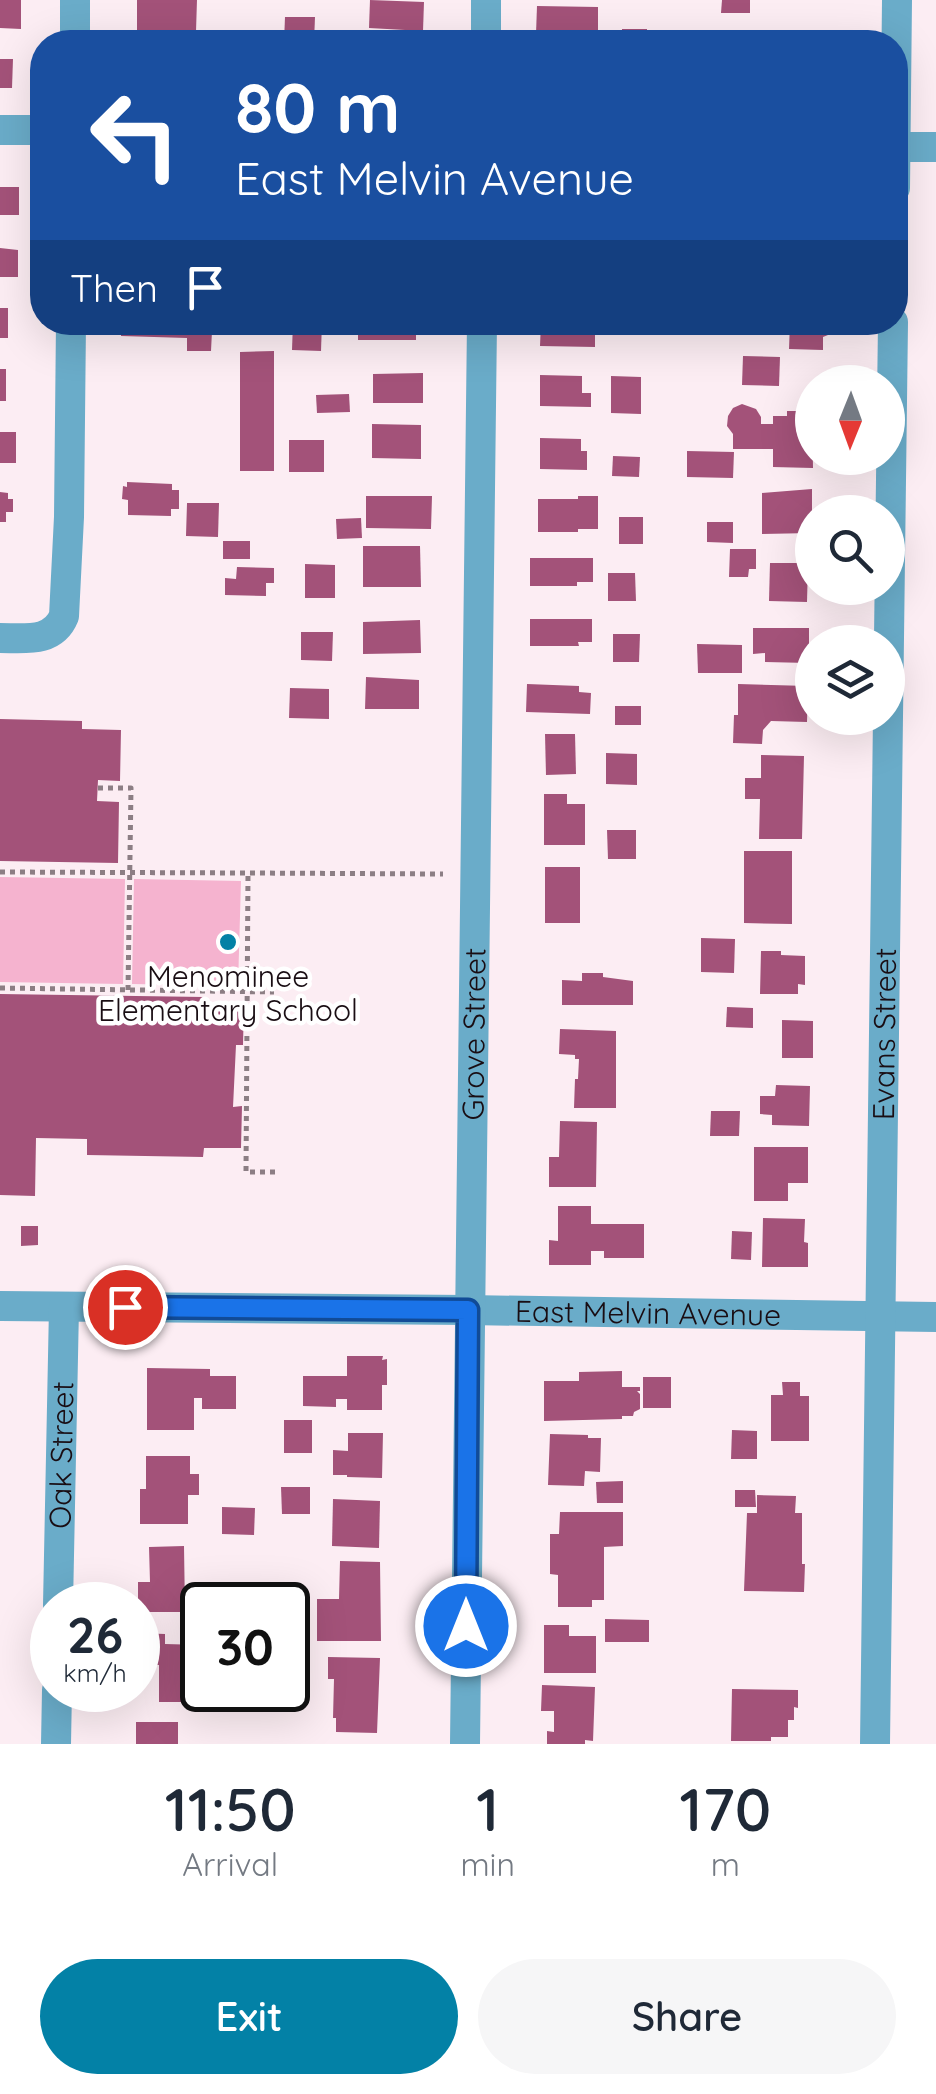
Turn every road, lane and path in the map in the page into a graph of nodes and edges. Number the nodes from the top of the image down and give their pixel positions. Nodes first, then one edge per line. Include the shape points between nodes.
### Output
1 (75, 0) edge
2 (486, 0) edge
3 (897, 0) edge
4 (75, 30) edge
5 (486, 30) edge
6 (897, 30) edge
7 (0, 130) edge
8 (30, 130) edge
9 (908, 147) edge
10 (936, 148) edge
11 (72, 335) edge
12 (482, 335) edge
13 (893, 335) edge
14 (11, 638) edge
15 (98, 788) dead end
16 (0, 872) edge
17 (130, 873) junction
18 (248, 873) junction
19 (443, 874) dead end
20 (0, 988) edge
21 (128, 990) junction
22 (247, 992) junction
23 (274, 992) dead end
24 (275, 1172) dead end
25 (0, 1306) edge
26 (64, 1307) junction
27 (468, 1310) junction
28 (879, 1317) junction
29 (936, 1317) edge
30 (58, 1582) edge
31 (56, 1712) edge
32 (56, 1744) edge
33 (465, 1744) edge
34 (875, 1744) edge

1 - 4 street
2 - 5 street
3 - 6 street
7 - 8 street
9 - 10 street
11 - 14 street via 64,616 48,636
12 - 27 street, Grove Street
13 - 28 street, Evans Street
15 - 17 path via 131,788
16 - 17 path
17 - 18 path
17 - 21 path
18 - 19 path
18 - 22 path
20 - 21 path
21 - 22 path
22 - 23 path
22 - 24 path via 246,1172
25 - 26 street, East Melvin Avenue
26 - 27 street, East Melvin Avenue
26 - 30 street, Oak Street
27 - 28 street, East Melvin Avenue
27 - 33 street, Grove Street
28 - 29 street, East Melvin Avenue
28 - 34 street, Evans Street
31 - 32 street

